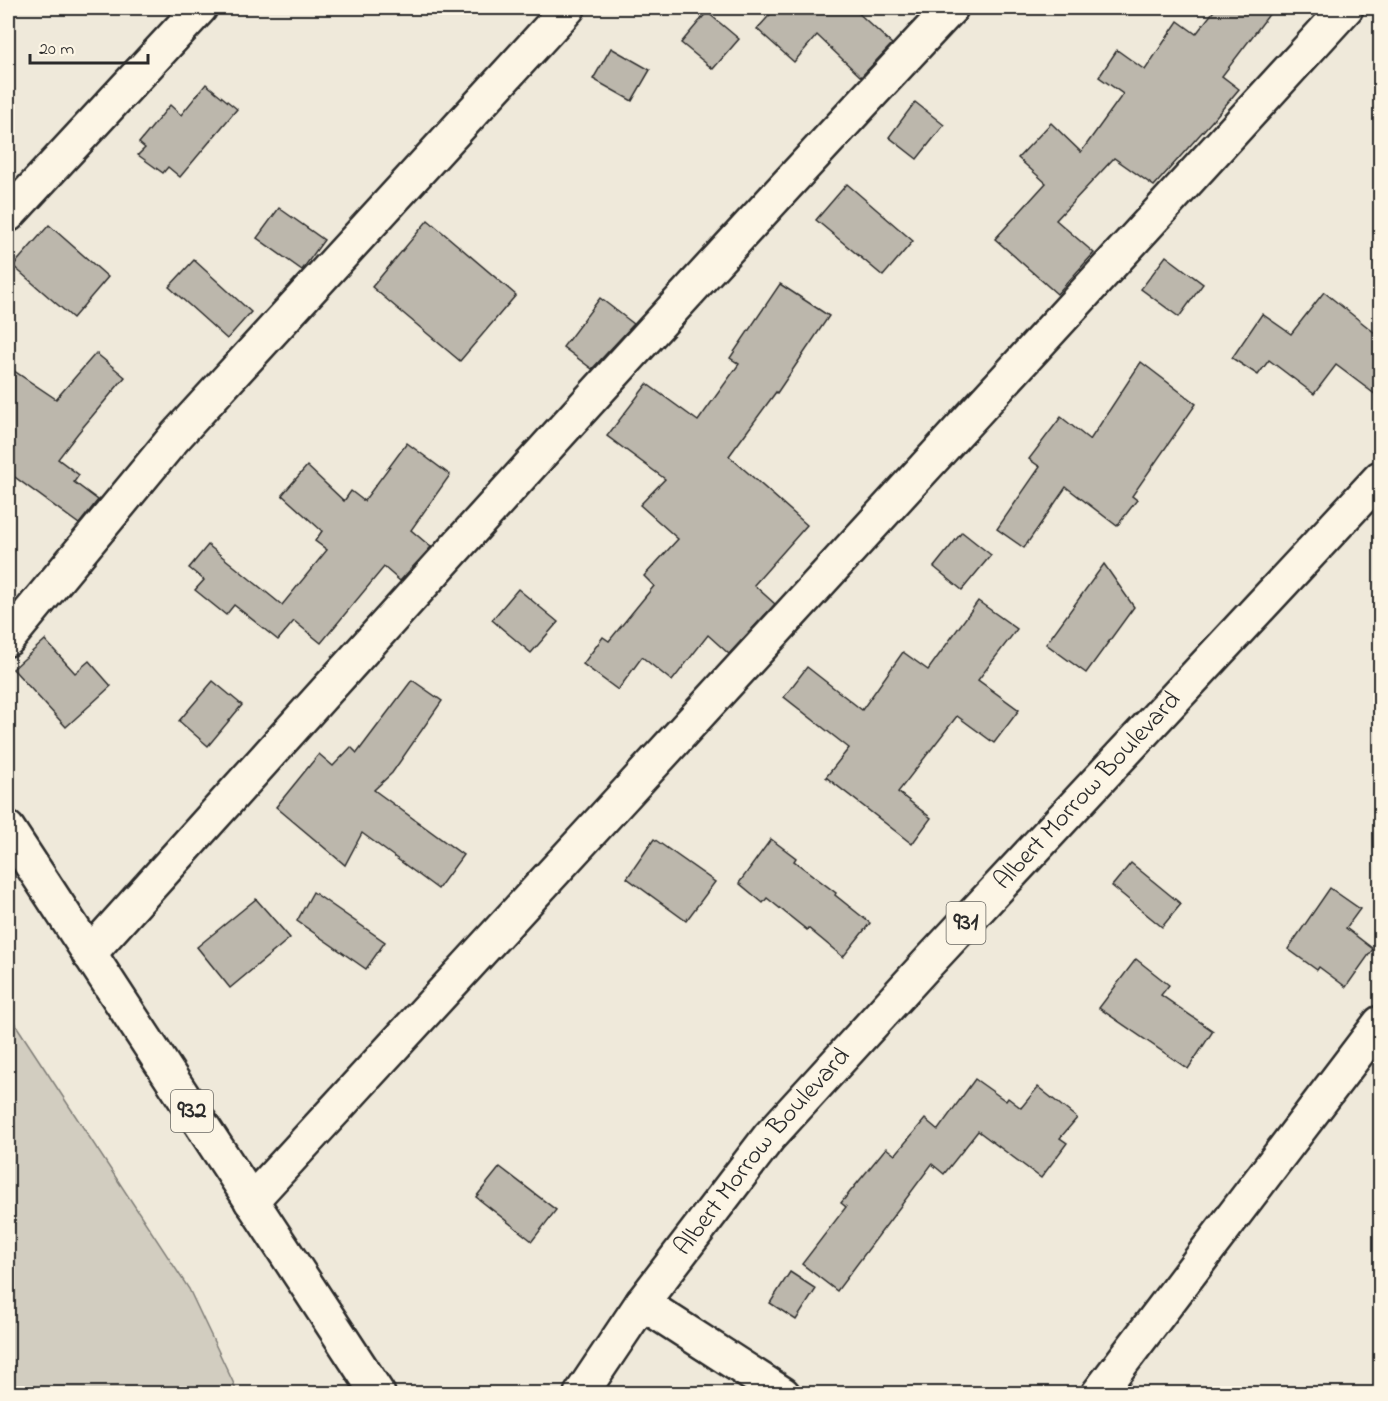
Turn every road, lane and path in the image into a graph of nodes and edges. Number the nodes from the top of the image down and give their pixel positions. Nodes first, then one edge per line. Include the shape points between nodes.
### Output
1 (200, 8) edge
2 (568, 8) edge
3 (951, 8) edge
4 (1346, 8) edge
5 (8, 215) edge
6 (1380, 478) edge
7 (8, 639) edge
8 (8, 829) edge
9 (89, 954) junction
10 (1380, 1023) edge
11 (251, 1201) junction
12 (642, 1302) junction
13 (378, 1394) edge
14 (581, 1394) edge
15 (783, 1394) edge
16 (1098, 1394) edge

1 - 5 street
2 - 7 street via 174,438
3 - 9 street
4 - 11 street
6 - 12 street, Albert Morrow Boulevard / 931 via 769,1137
8 - 9 street, 932
9 - 11 street, 932
10 - 16 street
11 - 13 street, 932
12 - 14 street, Albert Morrow Boulevard / 931
12 - 15 street

